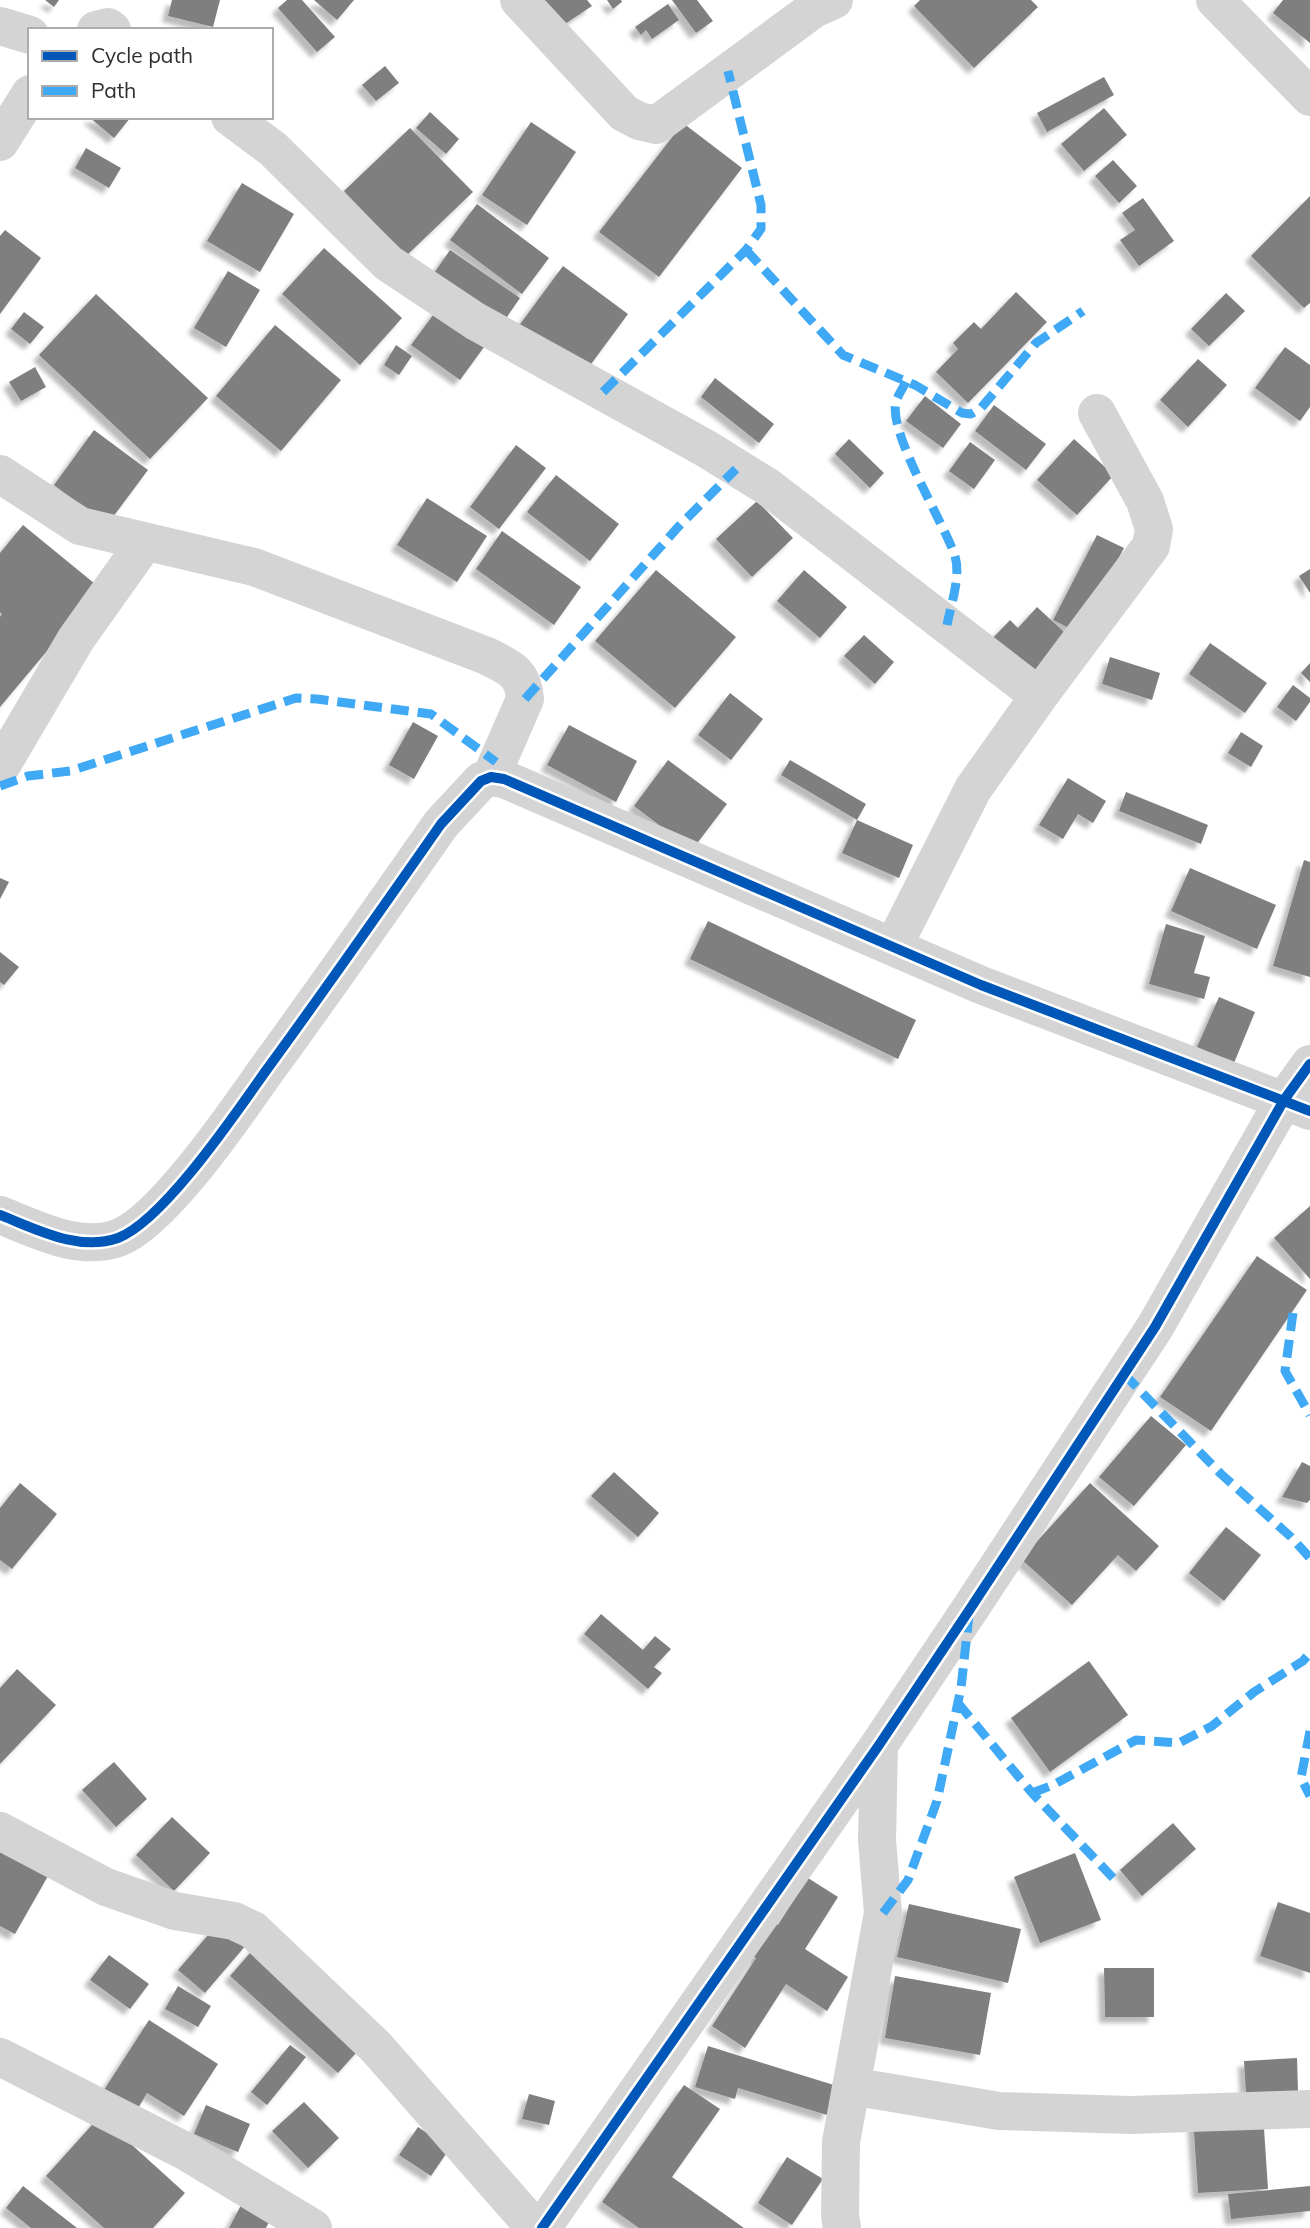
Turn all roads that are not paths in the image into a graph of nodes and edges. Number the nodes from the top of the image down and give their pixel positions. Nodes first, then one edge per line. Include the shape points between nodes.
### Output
1 (519, 0) edge
2 (834, 0) edge
3 (1215, 0) edge
4 (0, 26) edge
5 (28, 34) edge
6 (28, 97) edge
7 (1310, 97) edge
8 (233, 119) edge
9 (0, 142) edge
10 (1097, 413) dead end
11 (0, 474) edge
12 (145, 542) junction
13 (1039, 696) junction
14 (0, 768) edge
15 (491, 777) junction
16 (893, 947) junction
17 (1310, 1064) edge
18 (1297, 1105) edge
19 (0, 1215) edge
20 (880, 1745) junction
21 (0, 1831) edge
22 (0, 2057) edge
23 (851, 2085) junction
24 (1310, 2109) edge
25 (313, 2228) edge
26 (535, 2228) edge
27 (542, 2228) edge
28 (842, 2228) edge

1 - 2 street via 624,113 656,125 814,9
3 - 7 street
4 - 5 street
6 - 9 street
8 - 13 street via 273,149 388,263 475,321 768,487
10 - 13 street via 1145,500 1154,529 1151,547
11 - 12 street via 80,526
12 - 14 street via 76,639
12 - 15 street via 254,567 487,656 517,673 525,699
13 - 16 street via 973,789
15 - 16 street
15 - 19 street via 481,781 441,824 215,1142 151,1216 118,1238 90,1241 64,1240
16 - 18 street
17 - 18 street
18 - 20 street
20 - 23 street via 877,1840 883,1913
20 - 27 street
21 - 26 street via 106,1887 175,1911 234,1921 253,1930 376,2047
22 - 25 street via 184,2151
23 - 24 street via 999,2111 1131,2115
23 - 28 street via 841,2142

